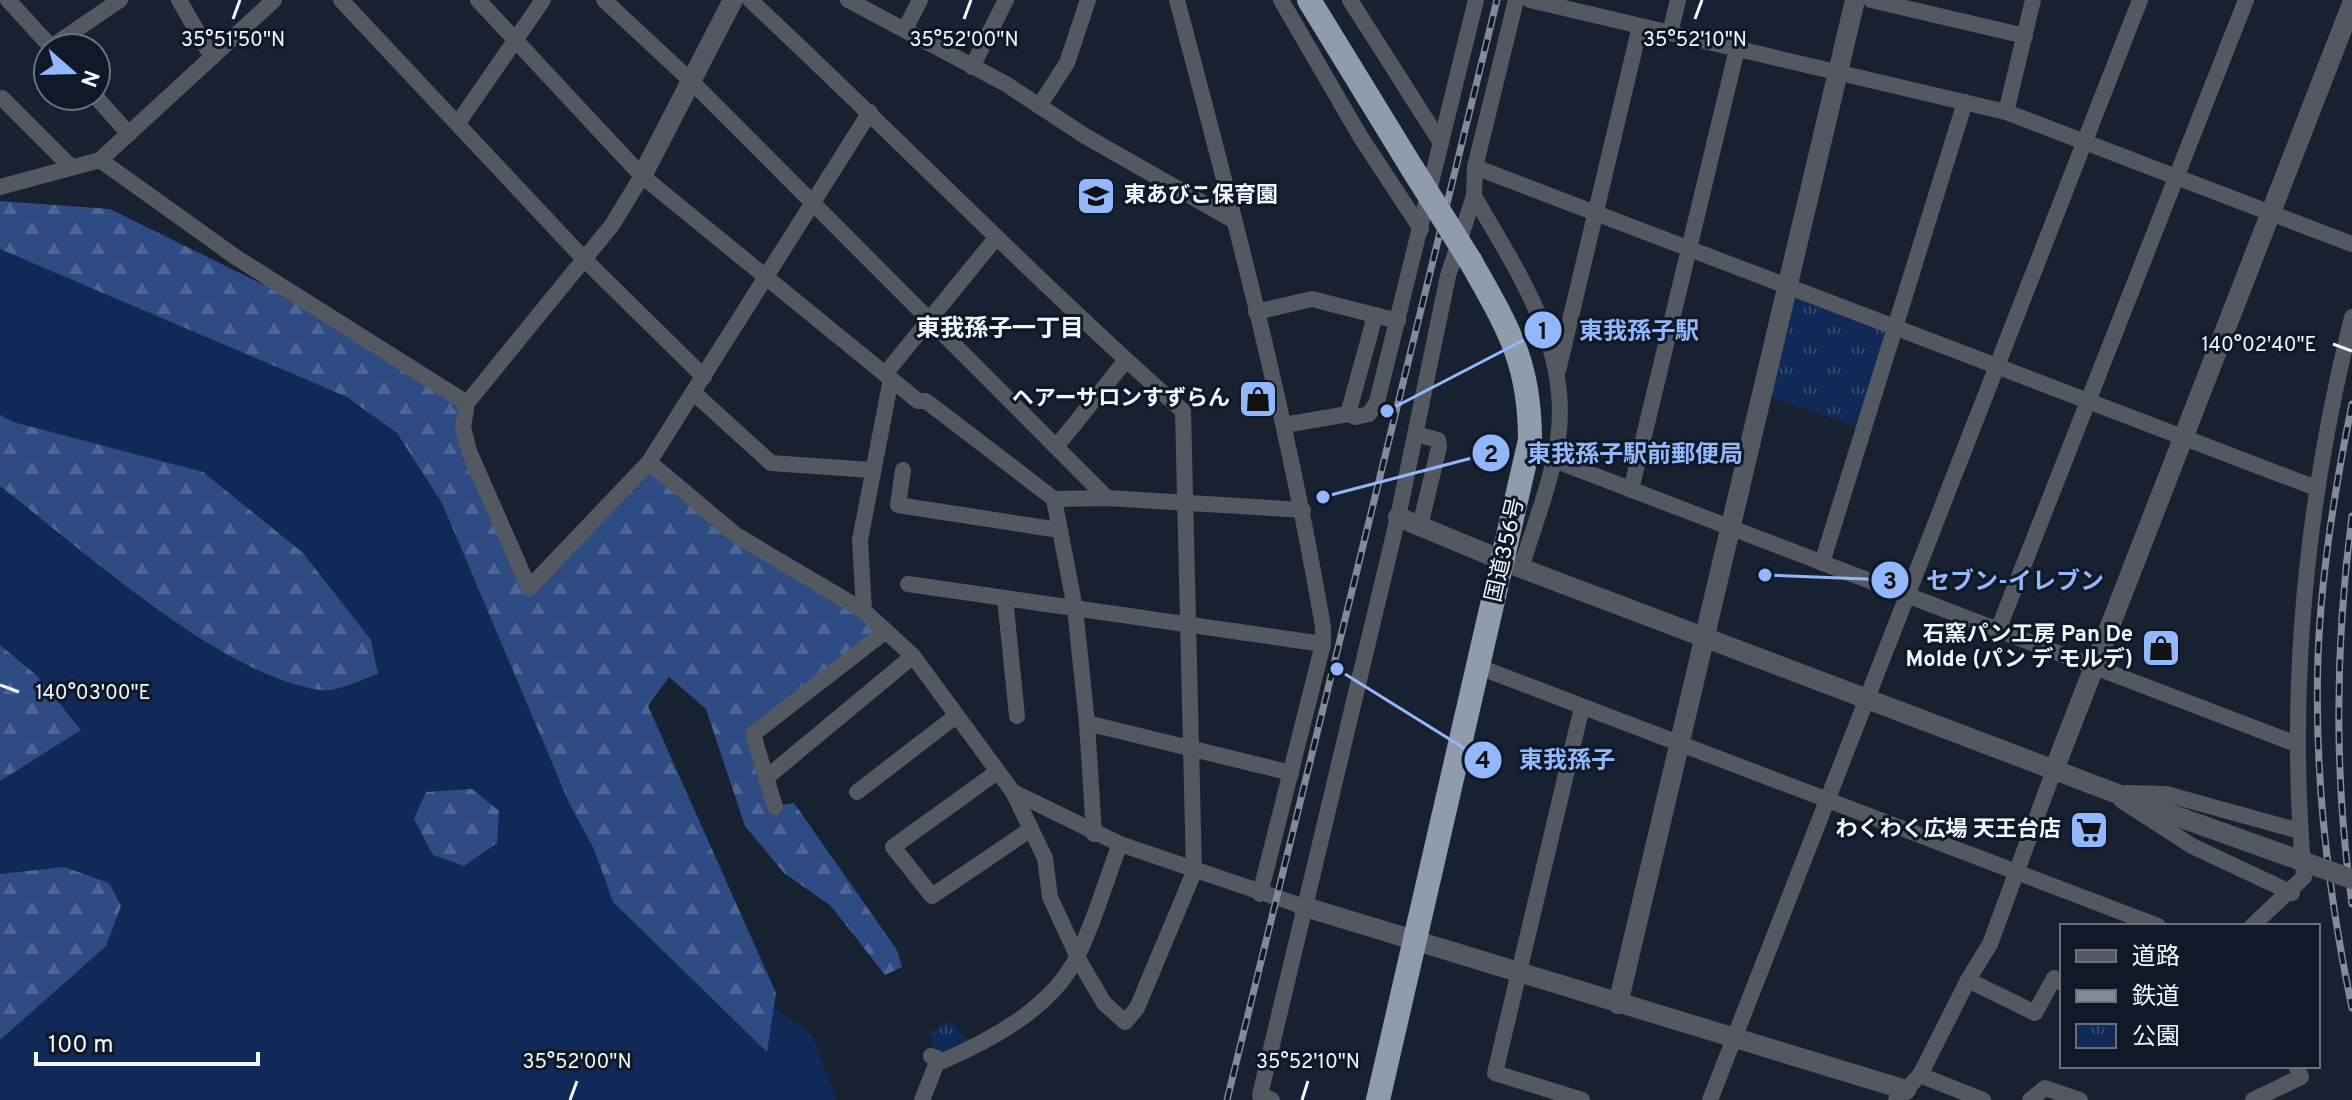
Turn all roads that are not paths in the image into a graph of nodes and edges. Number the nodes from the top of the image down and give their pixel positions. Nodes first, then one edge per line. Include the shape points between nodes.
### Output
1 (8, 0) edge
2 (120, 0) edge
3 (179, 0) edge
4 (274, 0) edge
5 (341, 0) edge
6 (478, 0) edge
7 (543, 0) edge
8 (604, 0) edge
9 (733, 0) edge
10 (750, 0) edge
11 (848, 0) edge
12 (920, 0) edge
13 (1006, 0) edge
14 (1088, 0) edge
15 (1177, 0) edge
16 (1281, 0) edge
17 (1309, 0) edge
18 (1350, 0) edge
19 (1476, 0) edge
20 (1516, 0) edge
21 (1530, 0) edge
22 (1678, 0) edge
23 (1855, 0) edge
24 (1871, 0) edge
25 (2033, 0) edge
26 (2140, 0) edge
27 (2246, 0) edge
28 (2352, 4) edge
29 (1640, 26) junction
30 (905, 29) junction
31 (37, 32) edge
32 (73, 32) edge
33 (1670, 33) junction
34 (2025, 36) junction
35 (514, 42) junction
36 (1737, 49) junction
37 (212, 57) junction
38 (972, 67) junction
39 (1838, 73) junction
40 (692, 82) junction
41 (0, 100) edge
42 (1965, 102) junction
43 (1039, 106) junction
44 (109, 112) edge
45 (870, 112) junction
46 (2006, 112) junction
47 (458, 123) junction
48 (129, 134) junction
49 (2085, 141) junction
50 (1441, 143) junction
51 (100, 160) junction
52 (71, 167) junction
53 (1475, 167) junction
54 (642, 176) junction
55 (2177, 176) junction
56 (0, 187) edge
57 (1474, 196) junction
58 (813, 204) junction
59 (2271, 211) junction
60 (1597, 214) junction
61 (1231, 219) junction
62 (1421, 229) junction
63 (996, 238) junction
64 (2352, 244) edge
65 (1689, 249) junction
66 (584, 259) junction
67 (767, 279) junction
68 (1788, 287) junction
69 (1256, 312) junction
70 (1375, 316) junction
71 (2352, 317) edge
72 (929, 321) junction
73 (1398, 321) junction
74 (1894, 329) junction
75 (1126, 360) junction
76 (1997, 369) junction
77 (704, 377) junction
78 (888, 377) junction
79 (1556, 377) junction
80 (694, 393) junction
81 (467, 403) junction
82 (2088, 403) junction
83 (1348, 414) junction
84 (1284, 425) junction
85 (1416, 434) junction
86 (2182, 439) junction
87 (1056, 447) junction
88 (1554, 460) junction
89 (649, 462) junction
90 (871, 470) junction
91 (903, 470) dead end
92 (2316, 488) junction
93 (1631, 490) junction
94 (1107, 498) junction
95 (1054, 499) junction
96 (1187, 503) junction
97 (1303, 510) junction
98 (1398, 517) junction
99 (1420, 526) junction
100 (1731, 528) junction
101 (1059, 530) junction
102 (1822, 563) junction
103 (1513, 564) junction
104 (908, 584) dead end
105 (1907, 596) junction
106 (1005, 598) junction
107 (1075, 608) junction
108 (864, 611) junction
109 (1189, 625) junction
110 (1998, 630) junction
111 (886, 631) junction
112 (1706, 637) junction
113 (1323, 644) junction
114 (913, 656) junction
115 (2093, 666) junction
116 (1479, 667) junction
117 (1867, 698) junction
118 (1582, 707) junction
119 (956, 716) junction
120 (1017, 716) dead end
121 (1087, 723) junction
122 (1680, 743) junction
123 (2296, 744) junction
124 (1192, 748) junction
125 (2054, 770) junction
126 (997, 772) junction
127 (1291, 773) junction
128 (766, 778) junction
129 (857, 792) dead end
130 (1013, 792) junction
131 (2110, 792) junction
132 (1828, 799) junction
133 (775, 807) dead end
134 (1031, 829) junction
135 (2300, 831) junction
136 (1094, 834) junction
137 (1120, 844) junction
138 (2018, 871) junction
139 (1194, 872) junction
140 (2352, 879) edge
141 (2292, 893) junction
142 (1260, 894) junction
143 (1302, 906) junction
144 (2153, 924) edge
145 (2254, 924) edge
146 (1416, 942) junction
147 (1077, 957) junction
148 (1517, 973) junction
149 (1968, 980) junction
150 (2060, 982) edge
151 (1618, 1004) junction
152 (1735, 1039) junction
153 (2297, 1068) edge
154 (1908, 1088) edge
155 (922, 1100) edge
156 (1272, 1100) edge
157 (1378, 1100) edge
158 (1582, 1100) edge
159 (1710, 1100) edge
160 (1983, 1100) edge
161 (2030, 1100) edge
162 (2080, 1100) edge
163 (2253, 1100) edge

1 - 31 street
2 - 32 street
3 - 37 street
4 - 37 street
5 - 47 street
6 - 35 street
7 - 35 street
8 - 40 street
9 - 40 street
10 - 45 street
11 - 30 street
12 - 30 street
13 - 38 street
14 - 43 street via 1067,63
15 - 61 street
16 - 62 street
17 - 103 highway, 国道356号, bridge via 1512,337 1528,389 1530,440
18 - 50 street
19 - 50 street
20 - 53 street
21 - 29 street
22 - 33 street
23 - 39 street
24 - 34 street
25 - 34 street
26 - 49 street
27 - 55 street
28 - 59 street
29 - 33 street
29 - 60 street
30 - 38 street
33 - 36 street
34 - 46 street
35 - 47 street
35 - 54 street
36 - 39 street
36 - 65 street
37 - 48 street
38 - 43 street
39 - 42 street
39 - 68 street
40 - 54 street
40 - 58 street
41 - 52 street
42 - 46 street
42 - 74 street
43 - 61 street
44 - 48 street
45 - 58 street
45 - 63 street
46 - 49 street
47 - 66 street
48 - 51 street
49 - 55 street
49 - 76 street
50 - 62 street
51 - 52 street
51 - 81 street via 237,258
52 - 56 street
53 - 57 street
53 - 60 street
54 - 66 street via 620,215
54 - 67 street
55 - 59 street
55 - 82 street
57 - 79 street via 1535,303
57 - 85 street via 1448,276
58 - 67 street
58 - 72 street
59 - 64 street
59 - 86 street
60 - 65 street
60 - 79 street
61 - 69 street
62 - 73 street
63 - 72 street
63 - 75 street
65 - 68 street
65 - 93 street
66 - 77 street
66 - 81 street
67 - 77 street
67 - 78 street
68 - 74 street
68 - 100 street
69 - 70 street via 1312,299
69 - 84 street
70 - 73 street
70 - 83 street
71 - 92 street
72 - 78 street
72 - 87 street
73 - 83 street via 1377,402 1369,414
74 - 76 street
74 - 102 street
75 - 87 street
75 - 96 street via 1183,411
76 - 82 street
76 - 105 street
77 - 80 street
78 - 90 street
78 - 95 street
79 - 88 street
80 - 89 street
80 - 90 street via 771,463
81 - 89 street via 463,427 469,451 529,588
82 - 86 street
82 - 110 street
83 - 84 street
84 - 97 street
85 - 98 street
85 - 99 street via 1438,440 1439,447
86 - 92 street
86 - 115 street
87 - 94 street
88 - 93 street
88 - 103 street
89 - 108 street via 736,535
90 - 108 street via 860,540
91 - 101 street via 898,505
92 - 123 street via 2300,620
93 - 100 street
94 - 95 street
94 - 96 street
95 - 101 street
96 - 97 street
96 - 109 street
97 - 113 street
98 - 99 street
98 - 143 street
99 - 103 street
100 - 102 street
100 - 112 street
101 - 107 street
102 - 105 street
103 - 112 street
103 - 116 highway, 国道356号
104 - 106 street
105 - 110 street
105 - 117 street
106 - 107 street
106 - 120 street
107 - 109 street
107 - 121 street
108 - 111 street
109 - 113 street
109 - 124 street
110 - 115 street
111 - 114 street
111 - 128 street via 753,734
112 - 117 street
112 - 122 street
113 - 127 street
114 - 119 street
114 - 128 street
115 - 123 street
115 - 125 street
116 - 118 street
116 - 146 highway, 国道356号
117 - 125 street
117 - 132 street
118 - 122 street
118 - 148 street
119 - 126 street
119 - 129 street
121 - 124 street
121 - 136 street
122 - 132 street
122 - 151 street
123 - 135 street
124 - 127 street
124 - 139 street
125 - 131 street
125 - 138 street
126 - 130 street
126 - 134 street via 893,847 932,896
127 - 142 street
128 - 133 street
130 - 134 street
130 - 136 street
131 - 135 street via 2166,794
131 - 140 street, bridge
131 - 141 street via 2192,846
132 - 138 street
132 - 152 street
134 - 147 street via 1045,858 1050,897
135 - 141 street via 2304,877
136 - 137 street
137 - 139 street
137 - 147 street
138 - 144 street
138 - 149 street via 1990,944
139 - 142 street
139 - 147 street via 1137,1008 1125,1022 1104,1003
141 - 145 street
142 - 143 street
143 - 146 street
143 - 156 street via 1260,1095
146 - 148 street
146 - 157 highway, 国道356号
147 - 155 street via 1051,992 996,1037 943,1061 934,1058
148 - 151 street
148 - 158 street via 1495,1073
149 - 150 street via 2035,1013 2054,978
149 - 154 street
151 - 152 street
152 - 154 street
152 - 159 street
153 - 163 street via 2301,1077
154 - 160 street
161 - 162 street via 2045,1088

